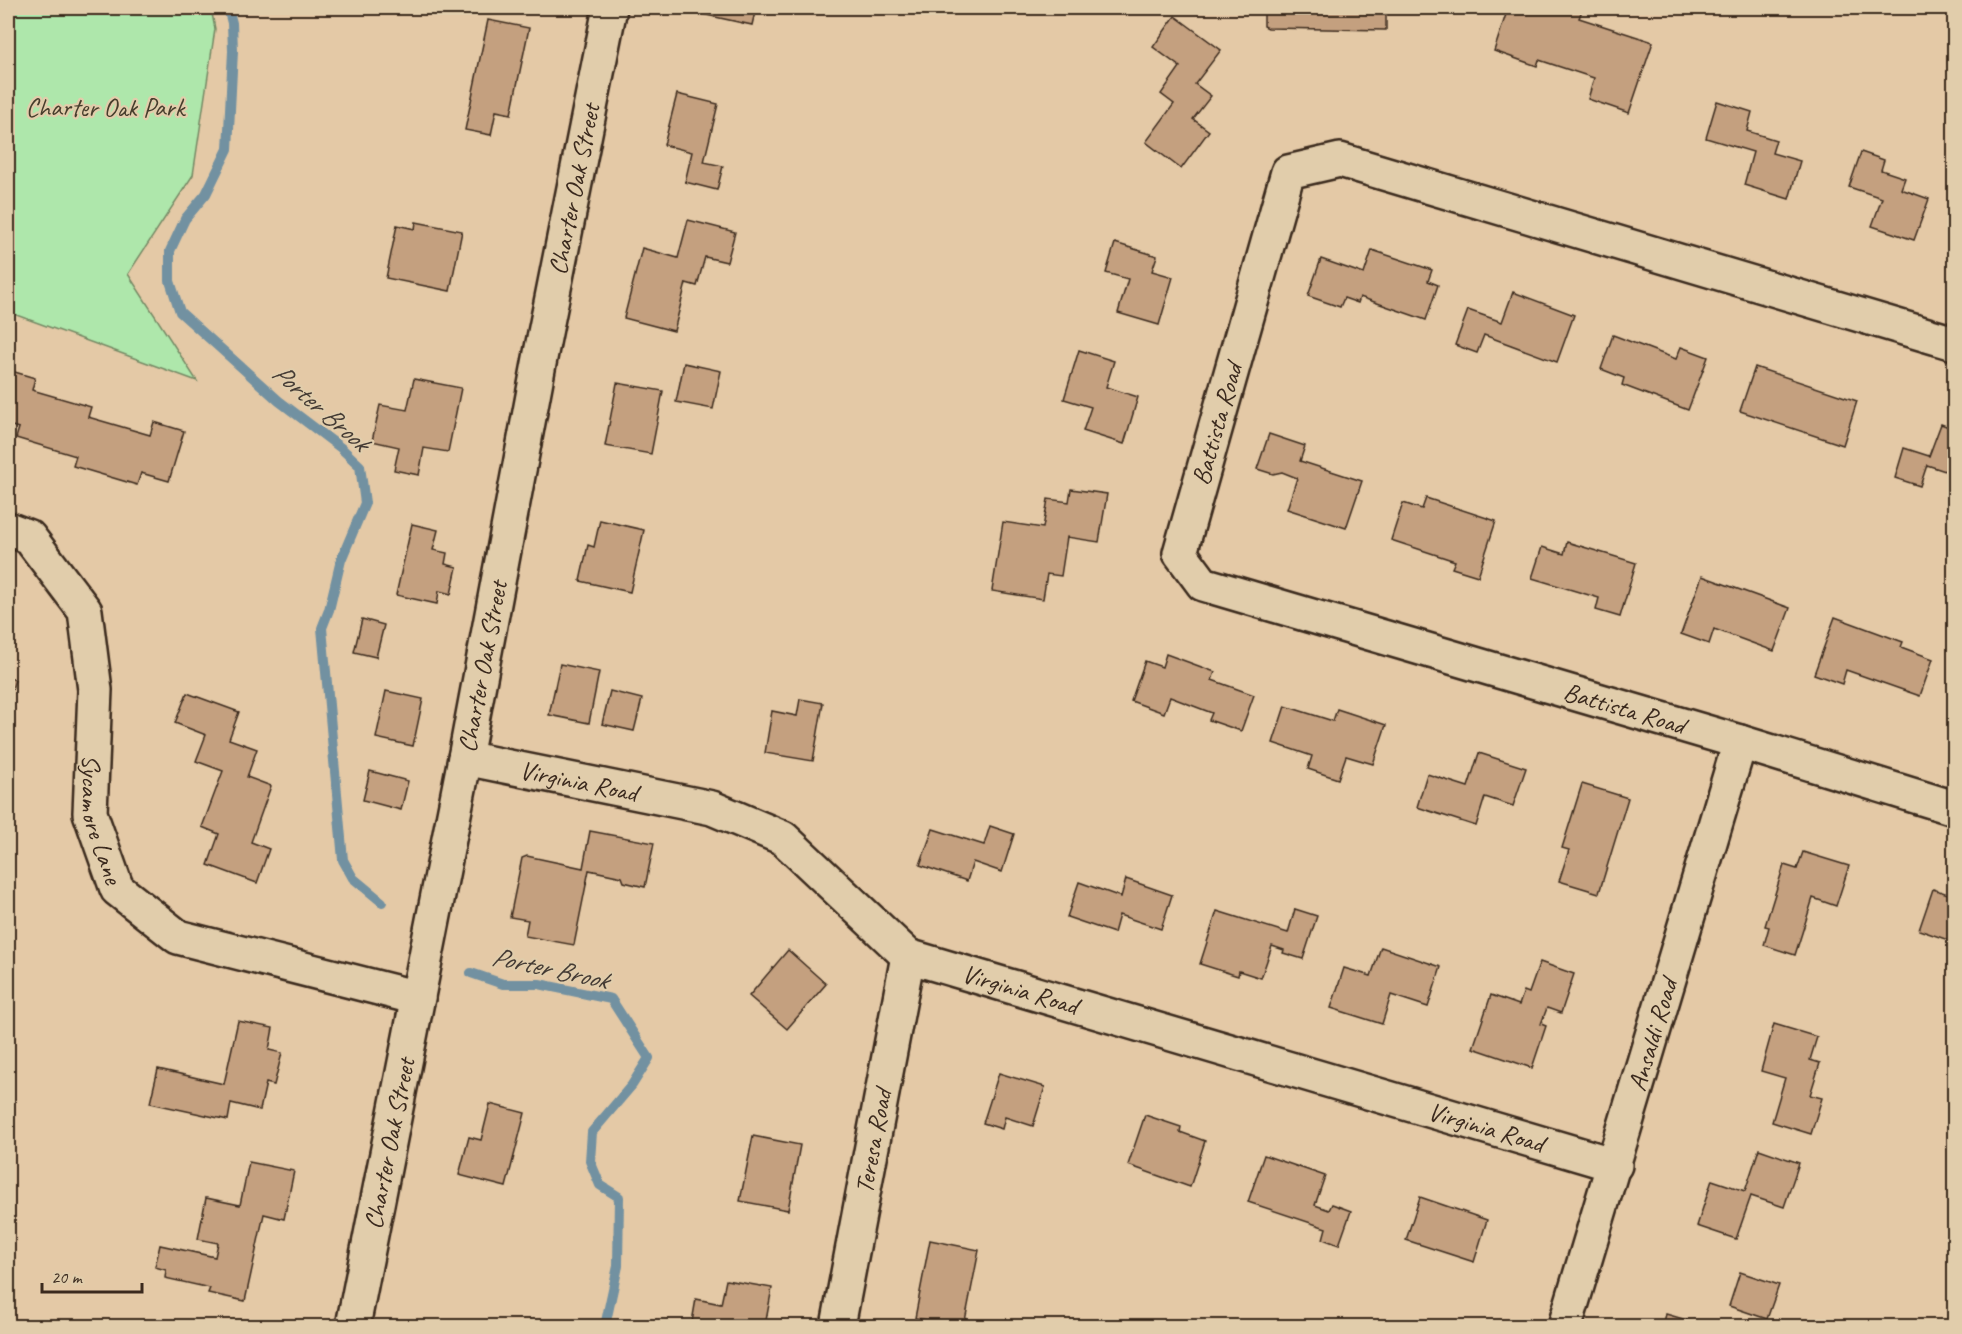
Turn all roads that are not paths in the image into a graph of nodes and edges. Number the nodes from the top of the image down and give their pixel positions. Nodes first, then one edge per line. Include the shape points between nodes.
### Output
1 (610, 8) edge
2 (1954, 343) edge
3 (8, 529) edge
4 (1740, 741) junction
5 (465, 758) junction
6 (1954, 808) edge
7 (908, 956) junction
8 (418, 998) junction
9 (1615, 1165) junction
10 (353, 1326) edge
11 (838, 1326) edge
12 (1565, 1326) edge

1 - 5 street, Charter Oak Street
2 - 4 street, Battista Road via 1340,160 1288,172 1180,553 1203,584
3 - 8 street, Sycamore Lane via 29,537 85,611 96,690 90,813 117,890 178,937
4 - 6 street, Battista Road
4 - 9 street, Ansaldi Road
5 - 7 street, Virginia Road via 712,808 783,838
5 - 8 street, Charter Oak Street
7 - 9 street, Virginia Road
7 - 11 street, Teresa Road
8 - 10 street, Charter Oak Street
9 - 12 street, Ansaldi Road

